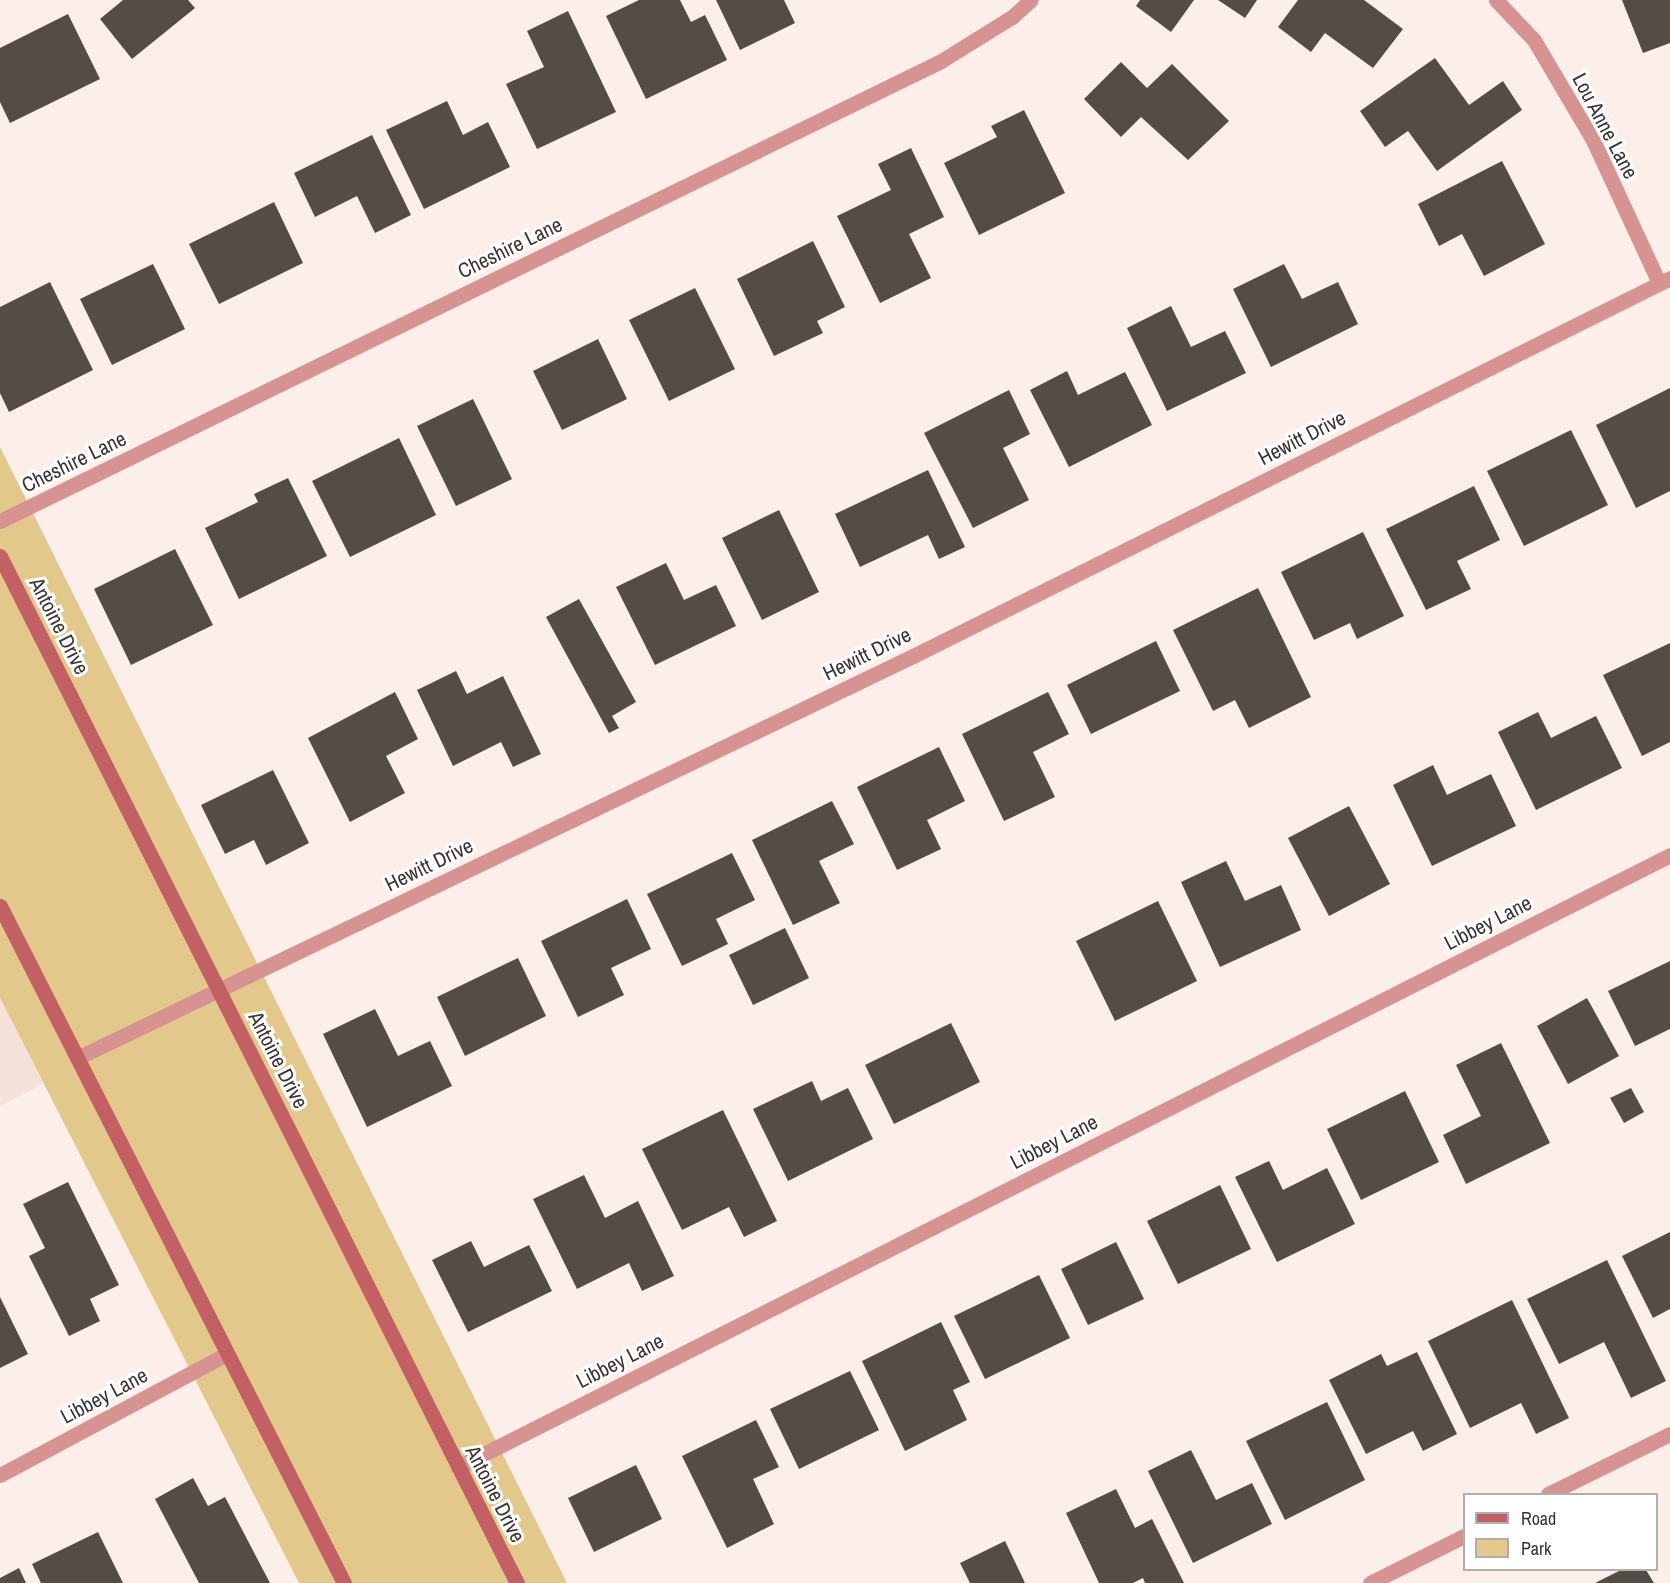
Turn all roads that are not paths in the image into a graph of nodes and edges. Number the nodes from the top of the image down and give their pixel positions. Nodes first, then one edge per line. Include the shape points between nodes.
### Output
1 (1031, 0) edge
2 (1496, 0) edge
3 (1664, 281) edge
4 (0, 521) edge
5 (0, 556) edge
6 (1670, 855) edge
7 (0, 906) edge
8 (219, 989) junction
9 (77, 1058) junction
10 (227, 1354) junction
11 (1670, 1434) edge
12 (458, 1467) junction
13 (0, 1475) edge
14 (1550, 1493) edge
15 (1463, 1536) edge
16 (344, 1583) edge
17 (517, 1583) edge
18 (1370, 1583) edge

1 - 4 street, Cheshire Lane via 1012,17 940,61
2 - 3 street, Lou Anne Lane via 1534,40 1587,130
3 - 8 street, Hewitt Drive via 913,656
5 - 8 main road, Antoine Drive
6 - 12 street, Libbey Lane
7 - 9 main road
8 - 9 street, Hewitt Drive
8 - 12 main road, Antoine Drive
9 - 10 main road
10 - 13 street, Libbey Lane
10 - 16 main road
11 - 14 street
12 - 17 main road, Antoine Drive
15 - 18 street

